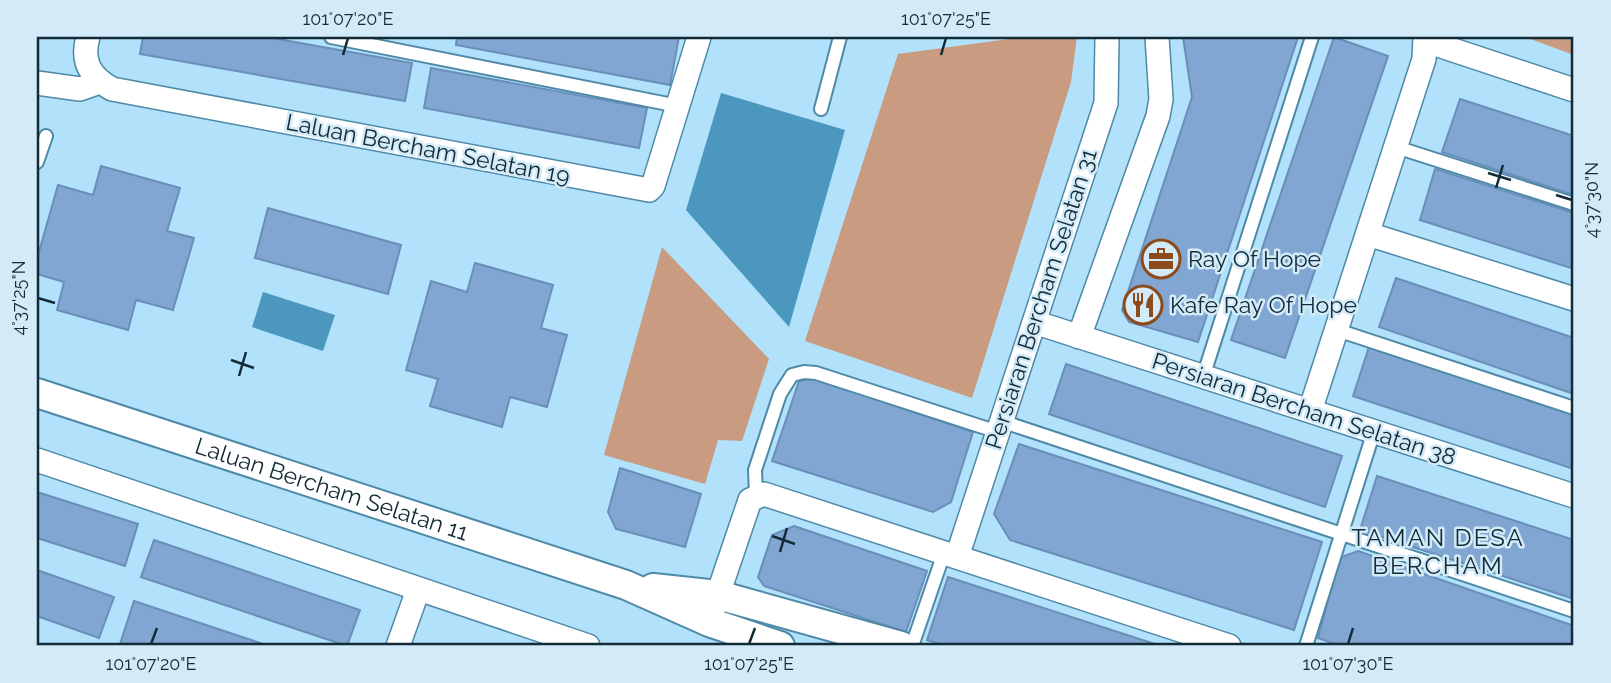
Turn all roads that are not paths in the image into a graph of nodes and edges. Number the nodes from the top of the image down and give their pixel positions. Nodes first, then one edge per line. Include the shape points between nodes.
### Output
1 (88, 37) edge
2 (331, 37) edge
3 (699, 37) edge
4 (840, 37) edge
5 (1107, 37) edge
6 (1157, 37) edge
7 (1312, 37) edge
8 (1426, 39) edge
9 (100, 82) junction
10 (37, 83) edge
11 (1574, 90) edge
12 (678, 106) junction
13 (821, 108) dead end
14 (46, 136) dead end
15 (1396, 147) junction
16 (37, 162) edge
17 (1574, 204) edge
18 (1368, 234) junction
19 (1574, 299) edge
20 (1034, 322) junction
21 (1337, 330) junction
22 (1079, 337) junction
23 (1203, 377) junction
24 (37, 393) edge
25 (1574, 408) edge
26 (1310, 411) junction
27 (999, 427) junction
28 (1374, 431) junction
29 (37, 460) edge
30 (755, 496) junction
31 (1574, 496) edge
32 (1341, 534) junction
33 (950, 555) junction
34 (626, 585) junction
35 (418, 590) junction
36 (718, 595) junction
37 (776, 610) junction
38 (1574, 611) edge
39 (709, 622) junction
40 (398, 646) edge
41 (588, 646) edge
42 (780, 646) edge
43 (845, 646) edge
44 (901, 646) edge
45 (912, 646) edge
46 (1228, 646) edge
47 (1306, 646) edge

1 - 9 street via 86,60
2 - 12 lane
3 - 12 street, Laluan Bercham Selatan 19
4 - 13 lane
5 - 20 street, Persiaran Bercham Selatan 31 via 1106,103
6 - 22 street, Persiaran Bercham Selatan 31 via 1158,116
7 - 23 lane
8 - 11 street
8 - 15 street
9 - 10 street via 80,89
9 - 12 street, Laluan Bercham Selatan 19 via 147,96 649,190
14 - 16 lane
15 - 17 lane
15 - 18 street
18 - 19 street
18 - 21 street
20 - 22 street, Persiaran Bercham Selatan 38
20 - 27 street, Persiaran Bercham Selatan 31
21 - 25 lane
21 - 26 street
22 - 23 street, Persiaran Bercham Selatan 38
23 - 26 street, Persiaran Bercham Selatan 38
24 - 34 street, Laluan Bercham Selatan 11
26 - 28 street, Persiaran Bercham Selatan 38
27 - 30 lane via 816,373 792,375 780,394 755,470
27 - 32 lane
27 - 33 street, Persiaran Bercham Selatan 31
28 - 31 street, Persiaran Bercham Selatan 38
28 - 32 lane
29 - 35 street
30 - 33 street via 764,494
30 - 36 street
32 - 38 lane
32 - 47 lane
33 - 45 lane, Persiaran Bercham Selatan 31
33 - 46 street
34 - 36 street
34 - 39 street
35 - 40 street
35 - 41 street
36 - 37 street
36 - 39 street
37 - 43 street via 804,631
37 - 44 street
39 - 42 street

